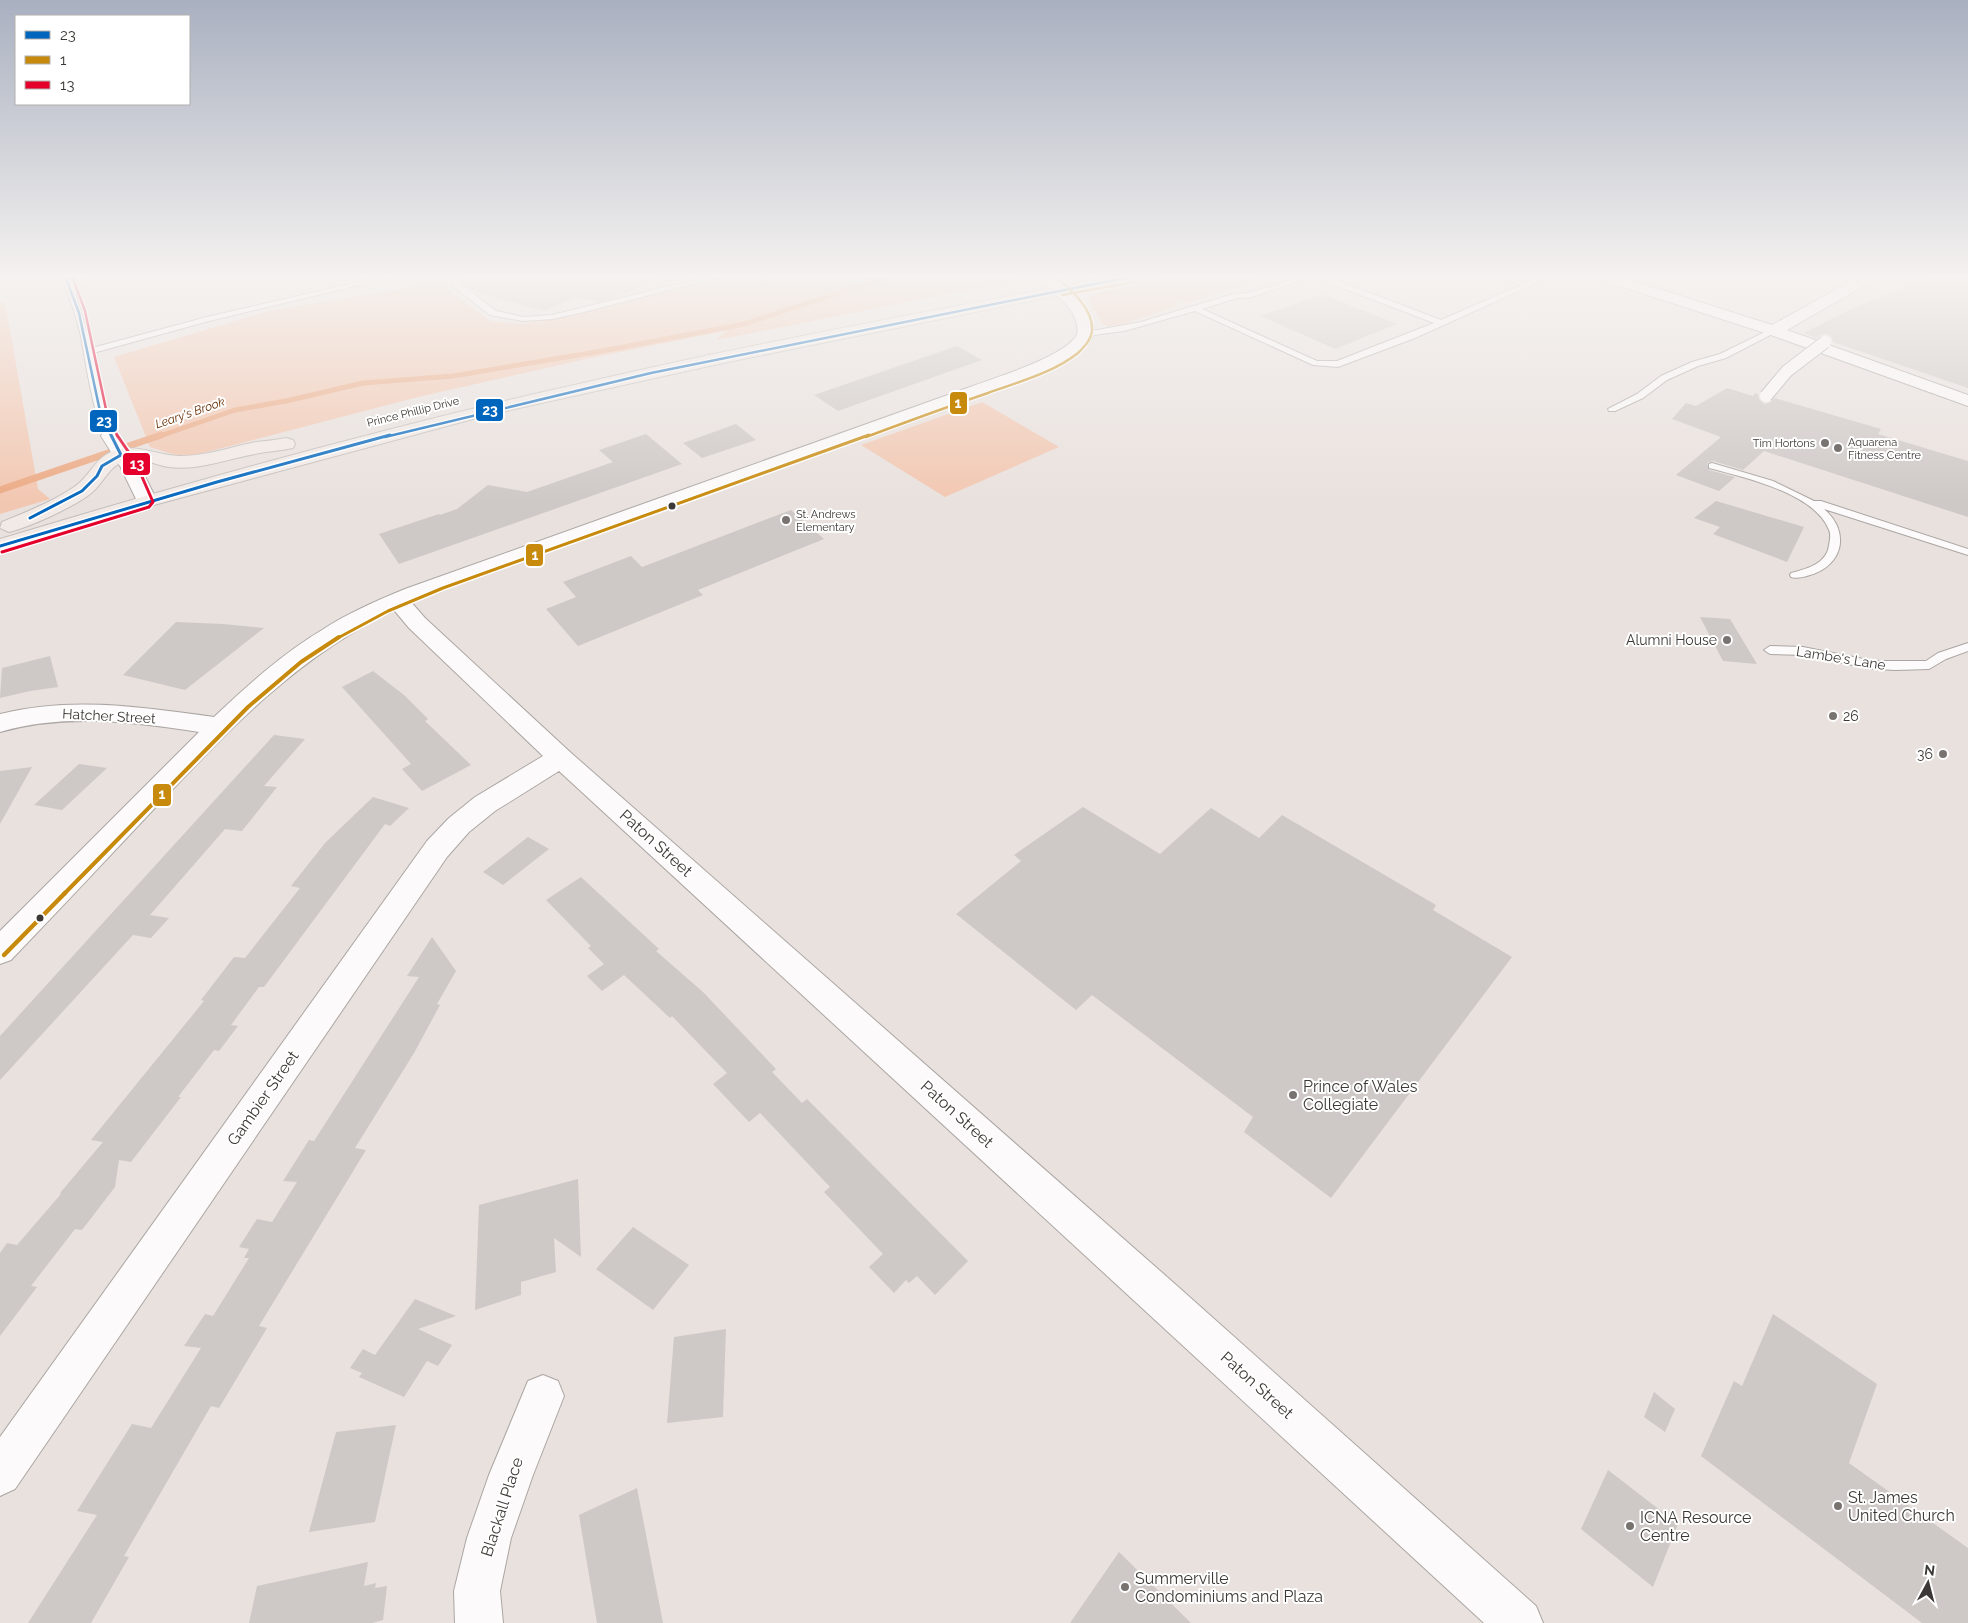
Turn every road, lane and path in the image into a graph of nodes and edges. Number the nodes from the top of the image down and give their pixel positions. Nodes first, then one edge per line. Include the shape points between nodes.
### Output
1 (88, 352) edge
2 (681, 352) edge
3 (745, 352) edge
4 (1071, 352) edge
5 (1289, 352) edge
6 (1370, 352) edge
7 (1732, 352) edge
8 (1812, 352) edge
9 (1831, 352) edge
10 (604, 367) dead end
11 (1766, 396) dead end
12 (1968, 401) edge
13 (1612, 409) dead end
14 (110, 436) joint
15 (305, 439) dead end
16 (286, 444) junction
17 (121, 455) junction
18 (1712, 466) dead end
19 (144, 494) junction
20 (1809, 501) junction
21 (4, 527) edge
22 (0, 546) edge
23 (1968, 552) edge
24 (1795, 575) dead end
25 (398, 601) junction
26 (1968, 647) edge
27 (1770, 650) dead end
28 (0, 723) edge
29 (219, 726) junction
30 (561, 758) junction
31 (0, 950) edge
32 (543, 1396) dead end
33 (0, 1474) edge
34 (479, 1623) edge
35 (1519, 1623) edge

1 - 14 lane via 96,399
2 - 10 main road, Prince Phillip Drive
3 - 19 main road, Prince Phillip Drive
4 - 25 street via 1036,368 507,558
5 - 6 lane via 1326,364 1347,361
7 - 13 lane via 1664,378 1640,396
8 - 11 street, bridge via 1787,371
9 - 12 street
14 - 17 street
15 - 16 main road, Prince Phillip Drive
16 - 17 main road via 181,462 141,454
16 - 19 main road, Prince Phillip Drive
17 - 19 street
17 - 21 main road via 102,466 98,476 82,491 39,514
18 - 20 lane via 1794,492
19 - 21 main road, Prince Phillip Drive
19 - 22 main road, Prince Phillip Drive
20 - 23 lane
20 - 24 lane via 1826,515 1837,541 1833,553 1821,566 1813,572
25 - 29 street via 358,619 310,648
25 - 30 street, Paton Street via 417,623
26 - 27 lane, Lambe's Lane via 1942,656 1929,665 1896,666 1873,665 1803,651
28 - 29 street, Hatcher Street via 35,715 75,713 142,716
29 - 31 street
30 - 33 street, Gambier Street via 485,804 437,849
30 - 35 street, Paton Street
32 - 34 street, Blackall Place via 489,1538 477,1591

